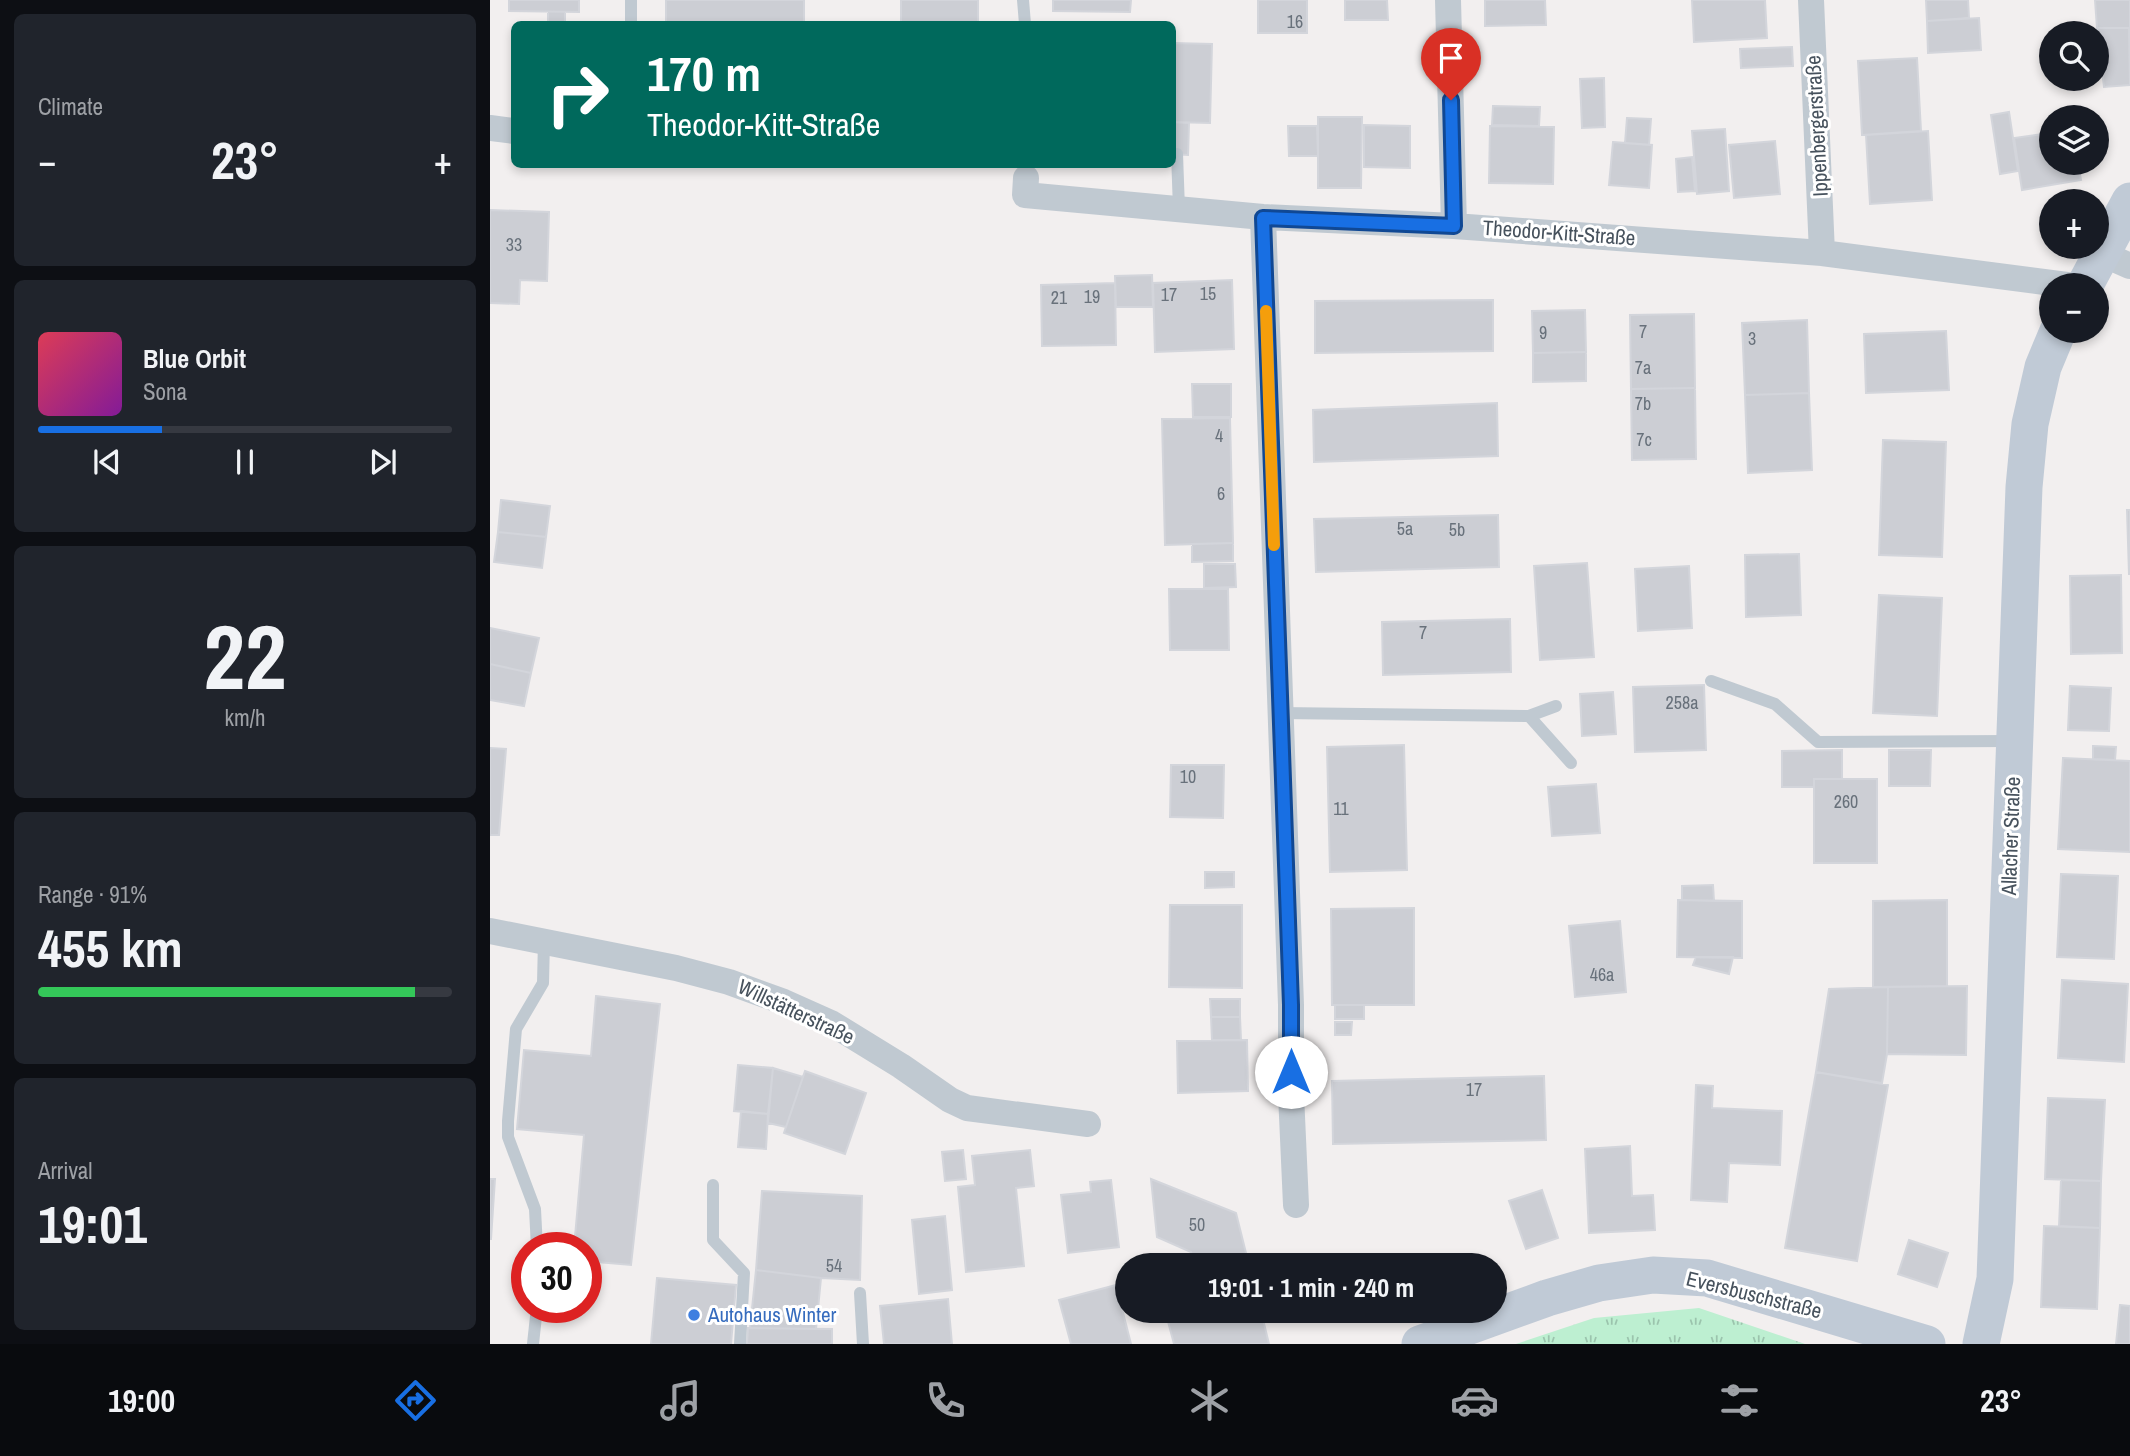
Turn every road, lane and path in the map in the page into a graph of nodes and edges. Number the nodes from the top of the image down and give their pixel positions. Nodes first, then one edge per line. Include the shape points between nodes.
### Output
1 (631, 0) edge
2 (1023, 0) edge
3 (1448, 0) edge
4 (1811, 0) edge
5 (631, 21) edge
6 (1025, 21) edge
7 (490, 128) edge
8 (511, 131) edge
9 (1177, 155) dead end
10 (1029, 172) edge
11 (2130, 201) edge
12 (1179, 209) junction
13 (1263, 218) junction
14 (1454, 226) junction
15 (1822, 253) junction
16 (2117, 260) edge
17 (2100, 273) edge
18 (2039, 281) edge
19 (2053, 343) edge
20 (1711, 681) dead end
21 (1556, 706) dead end
22 (1280, 713) junction
23 (1529, 716) junction
24 (2014, 741) junction
25 (1571, 763) dead end
26 (490, 931) edge
27 (544, 941) junction
28 (1088, 1124) dead end
29 (713, 1185) dead end
30 (1296, 1205) dead end
31 (536, 1232) edge
32 (860, 1293) dead end
33 (535, 1323) edge
34 (533, 1344) edge
35 (740, 1344) edge
36 (863, 1344) edge
37 (1420, 1344) edge
38 (1927, 1344) edge
39 (1981, 1344) edge

1 - 5 lane
2 - 6 lane
3 - 14 street
4 - 15 street, Ippenbergerstraße
7 - 8 street
9 - 12 lane
10 - 12 street, Theodor-Kitt-Straße via 1025,195
11 - 16 street
12 - 13 street, Theodor-Kitt-Straße
13 - 14 street, Theodor-Kitt-Straße
13 - 22 street
14 - 15 street, Theodor-Kitt-Straße
15 - 18 street, Theodor-Kitt-Straße
16 - 17 street
19 - 24 street, Allacher Straße via 2030,424
20 - 24 lane via 1775,704 1818,742
21 - 23 lane
22 - 23 lane
22 - 30 street
23 - 25 lane
24 - 39 street, Allacher Straße via 1995,1279
26 - 27 street, Willstätterstraße
27 - 28 street, Willstätterstraße via 676,968 785,1002 831,1023 967,1108
27 - 31 lane via 543,983 516,1029 508,1122 508,1137 535,1209
29 - 35 lane via 713,1240 744,1273
32 - 36 lane
33 - 34 lane
37 - 38 street, Eversbuschstraße via 1599,1283 1653,1275 1707,1278

